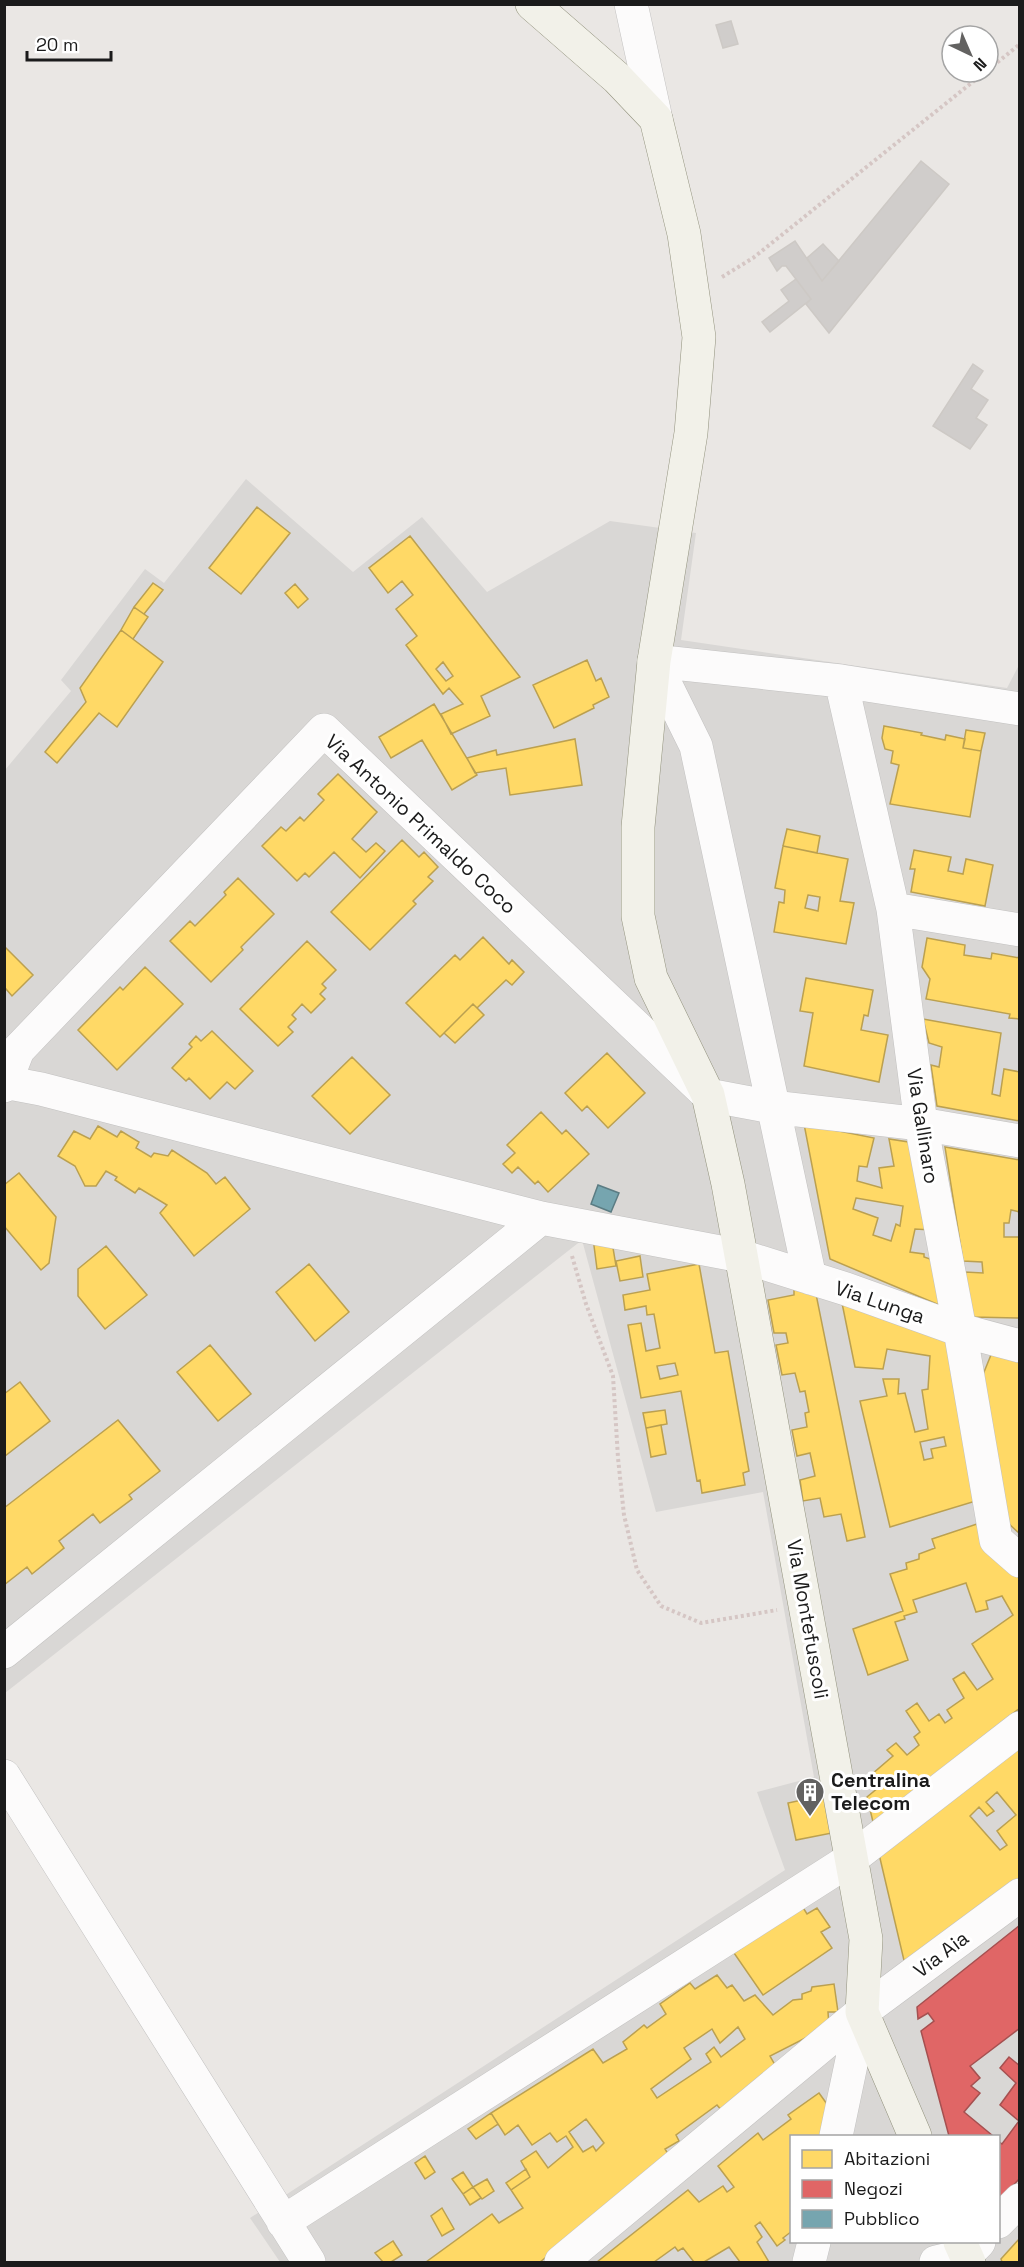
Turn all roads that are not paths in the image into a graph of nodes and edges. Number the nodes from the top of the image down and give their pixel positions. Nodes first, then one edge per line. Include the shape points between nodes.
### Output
1 (532, 4) edge
2 (631, 4) edge
3 (656, 119) junction
4 (654, 661) junction
5 (841, 681) junction
6 (1020, 710) edge
7 (893, 909) junction
8 (1020, 930) edge
9 (6, 1083) edge
10 (708, 1095) junction
11 (772, 1107) junction
12 (921, 1124) junction
13 (1020, 1141) edge
14 (541, 1218) junction
15 (741, 1256) junction
16 (810, 1278) junction
17 (960, 1330) junction
18 (1020, 1334) edge
19 (1020, 1346) edge
20 (1020, 1561) edge
21 (4, 1652) edge
22 (1020, 1728) edge
23 (4, 1776) edge
24 (860, 1852) junction
25 (1020, 1895) edge
26 (862, 2013) junction
27 (836, 2135) edge
28 (915, 2135) edge
29 (1020, 2200) edge
30 (1000, 2221) edge
31 (283, 2222) junction
32 (813, 2243) edge
33 (309, 2262) edge
34 (561, 2262) edge
35 (809, 2262) edge

1 - 3 main road via 617,78
2 - 3 street
3 - 4 main road, Via Montefuscoli via 684,234 699,337 691,433
4 - 5 street
4 - 10 main road, Via Montefuscoli via 638,827 638,916 651,978
4 - 11 street via 696,746
5 - 6 street
5 - 7 street, Via Gallinaro
7 - 8 street
7 - 12 street, Via Gallinaro
9 - 10 street, Via Antonio Primaldo Coco via 18,1050 324,730
9 - 14 street, Via Lunga
10 - 11 street
10 - 15 main road, Via Montefuscoli
11 - 12 street
11 - 16 street
12 - 13 street
12 - 17 street, Via Gallinaro
14 - 15 street, Via Lunga
14 - 21 street
15 - 16 street, Via Lunga
15 - 24 main road, Via Montefuscoli via 805,1604
16 - 17 street, Via Lunga
17 - 18 street
17 - 19 street, Via Lunga
17 - 20 street, Via Gallinaro via 996,1540
22 - 24 street
23 - 31 street
24 - 26 main road, Via Montefuscoli via 866,1940
24 - 31 street
25 - 26 street, Via Aia
26 - 27 street
26 - 28 main road, Via Montefuscoli
26 - 34 street, Via Aia
29 - 30 street
31 - 33 street
32 - 35 street

